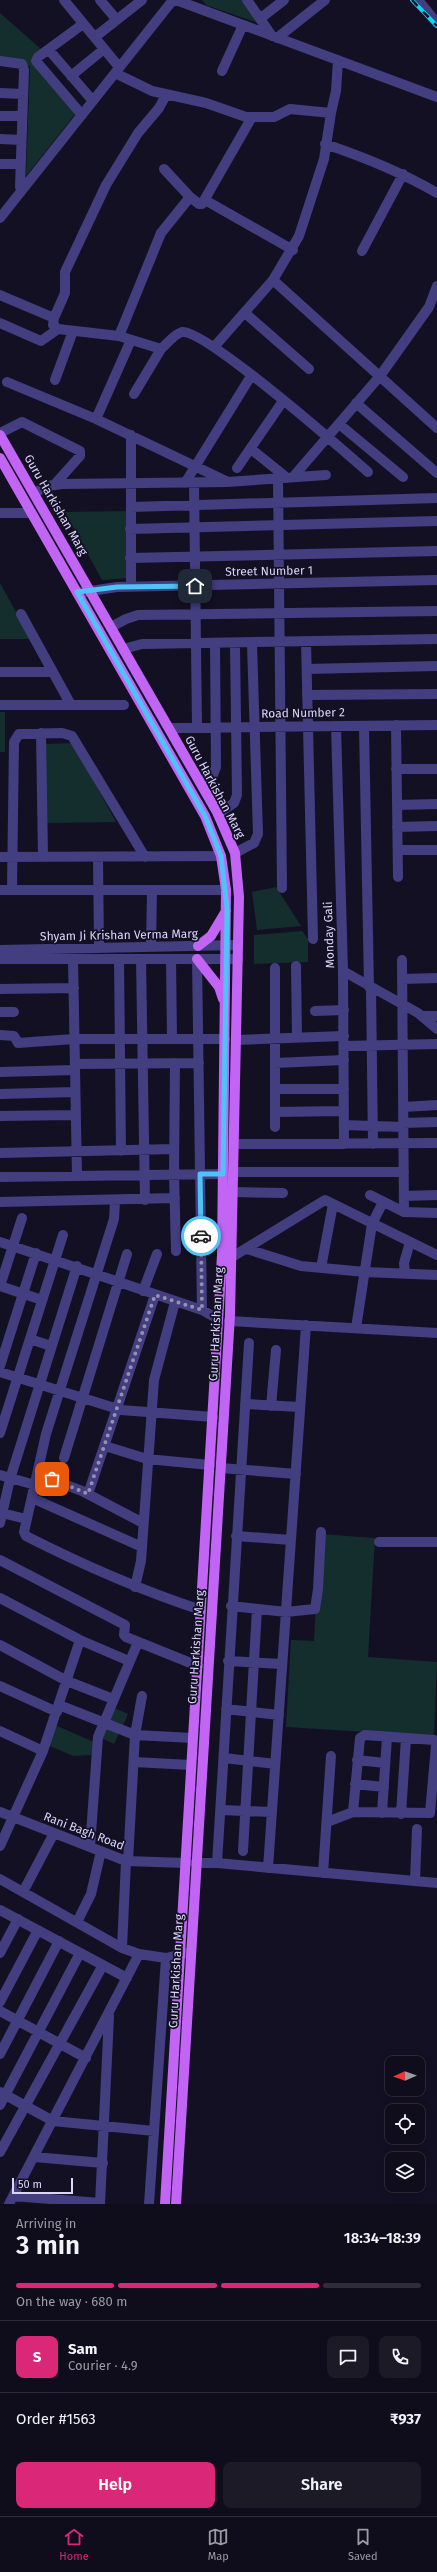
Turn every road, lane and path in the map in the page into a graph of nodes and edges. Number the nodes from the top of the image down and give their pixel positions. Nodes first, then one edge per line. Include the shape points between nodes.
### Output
1 (64, 0) edge
2 (100, 0) edge
3 (174, 0) edge
4 (247, 0) edge
5 (284, 0) edge
6 (325, 0) edge
7 (418, 0) edge
8 (135, 2) edge
9 (262, 18) junction
10 (116, 20) junction
11 (437, 23) edge
12 (83, 24) junction
13 (243, 25) junction
14 (95, 37) junction
15 (275, 37) junction
16 (104, 49) junction
17 (49, 50) junction
18 (338, 60) junction
19 (0, 61) edge
20 (117, 70) junction
21 (222, 71) dead end
22 (71, 76) junction
23 (0, 93) edge
24 (23, 94) junction
25 (166, 95) junction
26 (437, 97) edge
27 (93, 101) junction
28 (331, 113) junction
29 (82, 114) junction
30 (0, 116) edge
31 (22, 116) junction
32 (252, 117) junction
33 (0, 139) edge
34 (21, 140) junction
35 (325, 144) junction
36 (0, 164) edge
37 (20, 164) junction
38 (164, 169) dead end
39 (403, 174) junction
40 (20, 187) dead end
41 (437, 193) edge
42 (190, 197) junction
43 (205, 200) junction
44 (0, 218) edge
45 (292, 250) junction
46 (362, 251) dead end
47 (273, 280) junction
48 (437, 286) edge
49 (0, 295) edge
50 (245, 313) junction
51 (54, 318) junction
52 (0, 323) edge
53 (58, 329) junction
54 (73, 331) junction
55 (119, 336) junction
56 (131, 340) junction
57 (214, 347) junction
58 (161, 349) junction
59 (309, 369) dead end
60 (251, 376) junction
61 (380, 376) junction
62 (55, 380) dead end
63 (7, 382) dead end
64 (134, 394) dead end
65 (284, 401) junction
66 (356, 403) junction
67 (96, 419) junction
68 (339, 424) junction
69 (437, 428) edge
70 (0, 434) edge
71 (131, 436) junction
72 (328, 437) junction
73 (251, 449) junction
74 (0, 458) edge
75 (196, 466) junction
76 (237, 468) dead end
77 (368, 472) dead end
78 (437, 473) edge
79 (326, 475) dead end
80 (404, 477) dead end
81 (286, 478) junction
82 (227, 482) junction
83 (130, 483) junction
84 (189, 483) junction
85 (55, 484) junction
86 (34, 493) junction
87 (437, 498) edge
88 (278, 503) junction
89 (193, 506) junction
90 (131, 507) junction
91 (0, 513) edge
92 (31, 513) junction
93 (437, 521) edge
94 (278, 525) junction
95 (194, 528) junction
96 (130, 529) junction
97 (437, 551) edge
98 (279, 554) junction
99 (194, 556) junction
100 (130, 558) junction
101 (437, 580) edge
102 (278, 584) junction
103 (131, 586) junction
104 (195, 586) junction
105 (89, 590) junction
106 (77, 592) junction
107 (437, 611) edge
108 (21, 614) dead end
109 (195, 614) junction
110 (278, 615) junction
111 (111, 627) junction
112 (437, 639) edge
113 (278, 642) junction
114 (306, 642) junction
115 (196, 644) junction
116 (215, 644) junction
117 (235, 644) junction
118 (252, 644) junction
119 (123, 649) junction
120 (437, 666) edge
121 (307, 668) junction
122 (0, 672) edge
123 (52, 672) junction
124 (437, 694) edge
125 (307, 695) junction
126 (71, 704) junction
127 (0, 705) edge
128 (124, 705) dead end
129 (396, 725) junction
130 (437, 725) edge
131 (308, 726) junction
132 (336, 726) junction
133 (364, 726) junction
134 (216, 727) junction
135 (236, 727) junction
136 (254, 727) junction
137 (278, 727) junction
138 (169, 728) junction
139 (197, 728) junction
140 (41, 733) junction
141 (396, 769) junction
142 (437, 769) edge
143 (200, 782) junction
144 (437, 804) edge
145 (397, 805) junction
146 (218, 814) junction
147 (437, 826) edge
148 (397, 827) junction
149 (398, 850) junction
150 (437, 850) edge
151 (235, 853) junction
152 (221, 856) junction
153 (13, 857) junction
154 (43, 857) junction
155 (98, 857) junction
156 (146, 857) junction
157 (0, 858) edge
158 (398, 877) dead end
159 (282, 888) dead end
160 (12, 889) junction
161 (98, 889) junction
162 (0, 890) edge
163 (152, 890) junction
164 (226, 890) junction
165 (227, 908) junction
166 (314, 939) dead end
167 (198, 946) junction
168 (227, 946) junction
169 (238, 946) junction
170 (151, 947) junction
171 (99, 948) junction
172 (0, 950) edge
173 (226, 958) junction
174 (0, 959) edge
175 (73, 959) junction
176 (119, 959) junction
177 (141, 959) junction
178 (171, 959) junction
179 (197, 959) junction
180 (238, 959) junction
181 (402, 960) dead end
182 (296, 966) dead end
183 (275, 968) dead end
184 (344, 971) junction
185 (437, 978) edge
186 (402, 979) junction
187 (74, 988) junction
188 (370, 988) junction
189 (0, 989) edge
190 (402, 1005) junction
191 (226, 1009) junction
192 (344, 1010) junction
193 (315, 1011) dead end
194 (0, 1012) edge
195 (14, 1012) dead end
196 (422, 1016) junction
197 (437, 1016) edge
198 (437, 1029) edge
199 (0, 1035) edge
200 (344, 1036) junction
201 (297, 1038) junction
202 (74, 1039) junction
203 (119, 1039) junction
204 (143, 1039) junction
205 (172, 1039) junction
206 (198, 1039) junction
207 (225, 1039) junction
208 (275, 1039) junction
209 (237, 1040) junction
210 (403, 1044) junction
211 (437, 1044) edge
212 (344, 1046) junction
213 (372, 1046) junction
214 (344, 1060) junction
215 (275, 1062) junction
216 (175, 1063) junction
217 (199, 1063) junction
218 (119, 1064) junction
219 (143, 1064) junction
220 (75, 1067) junction
221 (0, 1072) edge
222 (275, 1089) junction
223 (344, 1089) junction
224 (75, 1092) junction
225 (0, 1094) edge
226 (437, 1105) edge
227 (403, 1107) junction
228 (344, 1111) junction
229 (275, 1112) junction
230 (76, 1114) junction
231 (0, 1116) edge
232 (437, 1122) edge
233 (344, 1125) junction
234 (403, 1125) junction
235 (373, 1126) junction
236 (275, 1127) dead end
237 (437, 1143) edge
238 (235, 1144) junction
239 (344, 1144) junction
240 (373, 1144) junction
241 (404, 1144) junction
242 (174, 1149) junction
243 (76, 1151) junction
244 (121, 1151) junction
245 (143, 1151) junction
246 (0, 1153) edge
247 (234, 1172) junction
248 (404, 1172) junction
249 (174, 1174) junction
250 (200, 1174) junction
251 (223, 1174) junction
252 (143, 1175) junction
253 (77, 1176) junction
254 (0, 1177) edge
255 (234, 1192) junction
256 (283, 1193) dead end
257 (370, 1195) dead end
258 (437, 1195) edge
259 (404, 1196) junction
260 (175, 1198) junction
261 (145, 1200) junction
262 (115, 1201) junction
263 (0, 1202) edge
264 (383, 1202) junction
265 (333, 1204) junction
266 (404, 1212) junction
267 (437, 1213) edge
268 (22, 1218) dead end
269 (372, 1224) junction
270 (63, 1235) dead end
271 (0, 1242) edge
272 (410, 1242) junction
273 (13, 1246) junction
274 (247, 1249) junction
275 (176, 1251) dead end
276 (36, 1253) junction
277 (127, 1254) dead end
278 (157, 1254) dead end
279 (437, 1255) edge
280 (232, 1256) junction
281 (55, 1259) junction
282 (77, 1266) junction
283 (322, 1268) junction
284 (364, 1272) junction
285 (98, 1274) junction
286 (405, 1274) junction
287 (437, 1275) edge
288 (120, 1282) junction
289 (0, 1286) edge
290 (143, 1291) junction
291 (23, 1294) junction
292 (155, 1295) junction
293 (42, 1300) junction
294 (176, 1302) junction
295 (202, 1310) junction
296 (218, 1317) junction
297 (229, 1322) junction
298 (306, 1325) junction
299 (356, 1328) junction
300 (218, 1330) junction
301 (437, 1333) edge
302 (30, 1339) junction
303 (249, 1342) dead end
304 (51, 1346) junction
305 (276, 1350) dead end
306 (0, 1366) edge
307 (0, 1372) edge
308 (17, 1377) junction
309 (39, 1384) junction
310 (60, 1391) junction
311 (83, 1398) junction
312 (245, 1404) junction
313 (271, 1406) junction
314 (300, 1407) junction
315 (118, 1409) junction
316 (150, 1414) junction
317 (213, 1417) junction
318 (0, 1433) edge
319 (105, 1446) junction
320 (64, 1458) dead end
321 (146, 1459) junction
322 (210, 1465) junction
323 (221, 1468) junction
324 (240, 1470) junction
325 (37, 1474) junction
326 (296, 1474) junction
327 (0, 1475) edge
328 (10, 1479) junction
329 (35, 1485) junction
330 (88, 1494) junction
331 (32, 1498) junction
332 (1, 1518) edge
333 (26, 1519) junction
334 (143, 1523) junction
335 (321, 1532) dead end
336 (236, 1536) junction
337 (291, 1540) junction
338 (378, 1542) dead end
339 (437, 1542) edge
340 (142, 1547) junction
341 (0, 1560) edge
342 (135, 1587) junction
343 (0, 1598) edge
344 (232, 1606) junction
345 (257, 1609) junction
346 (201, 1610) junction
347 (286, 1612) junction
348 (80, 1640) junction
349 (138, 1642) junction
350 (0, 1645) edge
351 (228, 1660) junction
352 (129, 1661) junction
353 (254, 1662) junction
354 (282, 1664) junction
355 (198, 1666) junction
356 (68, 1681) junction
357 (0, 1686) edge
358 (142, 1696) dead end
359 (113, 1699) junction
360 (58, 1708) junction
361 (226, 1709) junction
362 (251, 1712) junction
363 (279, 1715) junction
364 (104, 1721) junction
365 (0, 1732) edge
366 (135, 1735) junction
367 (387, 1737) junction
368 (193, 1738) junction
369 (406, 1738) junction
370 (43, 1751) junction
371 (332, 1756) dead end
372 (224, 1758) junction
373 (357, 1760) junction
374 (248, 1761) junction
375 (134, 1762) junction
376 (385, 1763) junction
377 (275, 1764) junction
378 (191, 1765) junction
379 (355, 1784) junction
380 (384, 1787) junction
381 (221, 1810) junction
382 (245, 1811) junction
383 (0, 1812) edge
384 (272, 1812) junction
385 (353, 1812) junction
386 (382, 1813) junction
387 (401, 1814) junction
388 (14, 1817) junction
389 (327, 1822) junction
390 (417, 1829) dead end
391 (54, 1833) junction
392 (0, 1846) edge
393 (90, 1847) junction
394 (101, 1851) junction
395 (243, 1851) dead end
396 (127, 1861) junction
397 (191, 1863) junction
398 (217, 1863) junction
399 (268, 1868) junction
400 (323, 1873) junction
401 (0, 1879) edge
402 (415, 1881) junction
403 (437, 1883) edge
404 (23, 1892) junction
405 (0, 1910) edge
406 (18, 1920) junction
407 (77, 1922) junction
408 (38, 1930) junction
409 (59, 1942) junction
410 (122, 1948) junction
411 (191, 1952) junction
412 (0, 1953) edge
413 (80, 1953) junction
414 (139, 1954) junction
415 (180, 1954) junction
416 (166, 1958) junction
417 (103, 1965) junction
418 (127, 1978) junction
419 (0, 2002) edge
420 (0, 2011) edge
421 (109, 2012) junction
422 (18, 2021) junction
423 (39, 2032) junction
424 (60, 2044) junction
425 (0, 2054) edge
426 (86, 2058) junction
427 (3, 2094) edge
428 (0, 2105) edge
429 (26, 2106) junction
430 (53, 2120) junction
431 (105, 2126) junction
432 (154, 2131) junction
433 (0, 2152) edge
434 (34, 2157) junction
435 (103, 2163) junction
436 (11, 2200) edge
437 (100, 2204) edge
438 (149, 2204) edge
439 (165, 2204) edge
440 (176, 2204) edge

1 - 12 street
2 - 10 street
3 - 13 street
3 - 20 street
4 - 9 street
5 - 9 street
6 - 15 street
7 - 11 street
8 - 10 street
9 - 15 street
10 - 14 street
12 - 14 street
12 - 17 street
13 - 15 street
13 - 21 street
14 - 16 street
15 - 18 street
16 - 20 street
16 - 22 street
17 - 22 street
17 - 29 street via 38,57 36,64
18 - 26 street
18 - 28 street via 336,91
19 - 24 street via 22,64 25,75
20 - 25 street via 152,91
20 - 27 street
22 - 27 street
23 - 24 street
24 - 31 street
25 - 32 street via 206,103
25 - 51 street via 159,108 138,133 106,185 65,272 65,294
27 - 29 street
28 - 32 street via 290,109 274,117
28 - 35 street
29 - 44 street
30 - 31 street
31 - 34 street
32 - 43 street
33 - 34 street
34 - 37 street
35 - 39 street via 362,156
35 - 45 street via 324,159 314,195
36 - 37 street
37 - 40 street
38 - 42 street
39 - 41 street
39 - 46 street
42 - 43 street via 200,205
42 - 55 street via 161,234
43 - 45 street
45 - 47 street
47 - 50 street
47 - 61 street
48 - 61 street via 429,307
49 - 51 street
50 - 57 street
50 - 59 street
51 - 53 street via 53,325
52 - 53 street via 41,341
53 - 54 street
54 - 55 street
54 - 62 street
55 - 56 street
56 - 58 street
56 - 67 street
57 - 58 street via 183,332
57 - 60 street
58 - 64 street
60 - 65 street
60 - 75 street
61 - 66 street
61 - 69 street
63 - 67 street
65 - 72 street
65 - 73 street
66 - 68 street
66 - 78 street
67 - 71 street
68 - 72 street
68 - 80 street
70 - 85 street via 22,422 80,451 80,456
70 - 86 main road, Guru Harkishan Marg
71 - 75 street
71 - 83 street
72 - 77 street
72 - 81 street
73 - 76 street
73 - 81 street
74 - 92 main road, Guru Harkishan Marg
75 - 82 street
75 - 84 street
79 - 81 street
81 - 82 street
81 - 88 street
82 - 84 street
83 - 84 street
83 - 85 street
83 - 90 street
84 - 89 street
85 - 86 street
86 - 105 main road, Guru Harkishan Marg
87 - 88 street
88 - 89 street
88 - 94 street
89 - 90 street
89 - 95 street
90 - 96 street
91 - 92 street
92 - 106 main road, Guru Harkishan Marg
93 - 94 street
94 - 95 street
94 - 98 street
95 - 96 street
95 - 99 street
96 - 100 street
97 - 98 street
98 - 99 street
98 - 102 street
99 - 100 street
99 - 104 street
100 - 103 street
101 - 102 street, Street Number 1
102 - 104 street, Street Number 1
102 - 110 street
103 - 104 street, Street Number 1
103 - 105 street, Street Number 1
104 - 109 street
105 - 106 street, Street Number 1
105 - 111 main road, Guru Harkishan Marg
106 - 152 main road, Guru Harkishan Marg via 205,816
107 - 110 street
108 - 123 street
109 - 110 street
109 - 111 street via 131,616
109 - 115 street
110 - 113 street
111 - 119 main road, Guru Harkishan Marg
112 - 114 street
113 - 114 street
113 - 118 street
113 - 137 street
114 - 121 street
115 - 116 street
115 - 119 street via 142,644
115 - 139 street
116 - 117 street
116 - 134 street
117 - 118 street
117 - 135 street
118 - 136 street
119 - 138 main road, Guru Harkishan Marg
120 - 121 street
121 - 125 street
122 - 123 street
123 - 126 street
124 - 125 street
125 - 131 street
126 - 127 street
126 - 128 street
129 - 130 street, Road Number 2
129 - 133 street, Road Number 2
129 - 141 street
131 - 132 street, Road Number 2
131 - 137 street, Road Number 2
131 - 166 street
132 - 133 street, Road Number 2
132 - 184 street, Monday Gali
133 - 188 street
134 - 135 street, Road Number 2
134 - 139 street, Road Number 2
134 - 143 street via 216,771
135 - 136 street, Road Number 2
135 - 146 street via 237,795 234,803
136 - 137 street, Road Number 2
136 - 151 street via 258,834 254,843
137 - 159 street
138 - 139 street, Road Number 2
138 - 143 main road, Guru Harkishan Marg
140 - 153 street via 19,734 14,739
140 - 154 street
140 - 156 street via 62,733 72,736
141 - 142 street
141 - 145 street
143 - 146 main road, Guru Harkishan Marg
144 - 145 street
145 - 148 street
146 - 151 main road, Guru Harkishan Marg
147 - 148 street
148 - 149 street
149 - 150 street
149 - 158 street
151 - 169 main road, Guru Harkishan Marg via 239,892
152 - 156 street
152 - 164 main road, Guru Harkishan Marg
153 - 154 street
153 - 157 street
153 - 160 street
154 - 155 street
155 - 156 street
155 - 161 street
160 - 161 street
160 - 162 street
161 - 163 street
161 - 171 street
163 - 164 street
163 - 170 street
164 - 165 main road, Guru Harkishan Marg
165 - 167 main road via 211,936
165 - 168 main road, Guru Harkishan Marg
167 - 168 street, Shyam Ji Krishan Verma Marg
167 - 170 street, Shyam Ji Krishan Verma Marg
168 - 169 street, Shyam Ji Krishan Verma Marg
168 - 173 main road, Guru Harkishan Marg
169 - 180 main road, Guru Harkishan Marg
170 - 171 street, Shyam Ji Krishan Verma Marg
171 - 172 street, Shyam Ji Krishan Verma Marg
173 - 179 street, Shyam Ji Krishan Verma Marg
173 - 180 street, Shyam Ji Krishan Verma Marg
173 - 191 main road, Guru Harkishan Marg
174 - 175 street, Shyam Ji Krishan Verma Marg
175 - 176 street, Shyam Ji Krishan Verma Marg
175 - 187 street
176 - 177 street, Shyam Ji Krishan Verma Marg
176 - 203 street
177 - 178 street, Shyam Ji Krishan Verma Marg
177 - 204 street
178 - 179 street, Shyam Ji Krishan Verma Marg
178 - 205 street
179 - 191 main road via 219,986
179 - 206 street
180 - 209 main road, Guru Harkishan Marg
181 - 186 street
182 - 201 street
183 - 208 street
184 - 188 street
184 - 192 street, Monday Gali
185 - 186 street
186 - 190 street
187 - 189 street
187 - 202 street
188 - 190 street
188 - 213 street
190 - 196 street
190 - 210 street
191 - 207 main road, Guru Harkishan Marg
192 - 193 street
192 - 200 street, Monday Gali
194 - 195 street
196 - 197 street
196 - 198 street
199 - 202 street via 14,1036 18,1043
200 - 201 street
200 - 212 street, Monday Gali
201 - 208 street
202 - 203 street
202 - 220 street
203 - 204 street
203 - 218 street
204 - 205 street
204 - 219 street
205 - 206 street
206 - 207 street
206 - 217 street
207 - 251 main road, Guru Harkishan Marg
208 - 209 street
208 - 215 street
209 - 238 main road, Guru Harkishan Marg
210 - 211 street
210 - 213 street
210 - 227 street
212 - 213 street
212 - 214 street, Monday Gali
213 - 235 street
214 - 215 street
214 - 223 street, Monday Gali
215 - 222 street
216 - 217 street
216 - 219 street
216 - 242 street
217 - 250 street
218 - 219 street
218 - 220 street
218 - 244 street
219 - 245 street
220 - 221 street
220 - 224 street
222 - 223 street
222 - 229 street
223 - 228 street, Monday Gali
224 - 225 street
224 - 230 street
226 - 227 street
227 - 234 street
228 - 229 street
228 - 233 street, Monday Gali
229 - 236 street
230 - 231 street
230 - 243 street
232 - 234 street
233 - 235 street
233 - 239 street, Monday Gali
234 - 235 street
234 - 241 street
235 - 240 street
237 - 241 street
238 - 239 street
238 - 247 main road, Guru Harkishan Marg
239 - 240 street
240 - 241 street
241 - 248 street
242 - 245 street
242 - 249 street
243 - 244 street
243 - 246 street
243 - 253 street
244 - 245 street
245 - 252 street
247 - 248 street
247 - 255 main road, Guru Harkishan Marg
248 - 259 street
249 - 250 street
249 - 252 street
249 - 260 street
250 - 251 street
250 - 295 street
251 - 296 main road, Guru Harkishan Marg
252 - 253 street
252 - 261 street
253 - 254 street
255 - 256 street
255 - 280 main road, Guru Harkishan Marg
257 - 264 street
258 - 259 street
259 - 266 street
260 - 261 street
260 - 275 street
261 - 262 street
262 - 263 street
262 - 285 street via 114,1220
264 - 266 street
264 - 269 street
265 - 269 street
265 - 274 street via 325,1200
265 - 283 street
266 - 267 street
268 - 273 street
269 - 272 street
269 - 284 street
270 - 281 street
271 - 273 street
272 - 279 street
272 - 286 street via 404,1263
273 - 276 street
273 - 289 street
274 - 280 street
274 - 283 street via 301,1266
276 - 281 street
276 - 291 street
277 - 288 street
278 - 290 street
280 - 297 main road, Guru Harkishan Marg
281 - 282 street
281 - 293 street
282 - 285 street
282 - 304 street
283 - 284 street
284 - 286 street
284 - 299 street
285 - 288 street
285 - 310 street
286 - 287 street
288 - 290 street
288 - 311 street
289 - 291 street
290 - 292 street
291 - 293 street
291 - 306 street
292 - 294 street
292 - 315 street
293 - 302 street
294 - 295 street
294 - 316 street via 155,1369
295 - 296 street
296 - 297 main road
296 - 300 main road, Guru Harkishan Marg
297 - 298 street
297 - 300 main road
297 - 323 main road, Guru Harkishan Marg
298 - 299 street
298 - 314 street
299 - 301 street
300 - 317 main road, Guru Harkishan Marg
302 - 304 street
302 - 308 street
303 - 312 street
304 - 309 street
305 - 313 street
307 - 308 street
308 - 309 street
308 - 318 street
309 - 310 street
309 - 328 street
310 - 311 street
310 - 325 street via 46,1434
311 - 315 street
311 - 320 street
312 - 313 street
312 - 324 street
313 - 314 street
314 - 326 street
315 - 316 street
315 - 319 street
316 - 317 street
316 - 321 street
317 - 322 main road, Guru Harkishan Marg
319 - 321 street
319 - 330 street
321 - 322 street
321 - 334 street
322 - 346 main road, Guru Harkishan Marg
323 - 324 street
323 - 397 main road, Guru Harkishan Marg
324 - 326 street
324 - 336 street
325 - 329 street
325 - 330 street
326 - 337 street
327 - 328 street
328 - 329 street
328 - 332 street
329 - 331 street
330 - 334 street
331 - 333 street
331 - 340 street
332 - 333 street
333 - 342 street via 26,1536 91,1569
334 - 340 street
335 - 347 street via 315,1609
336 - 337 street
336 - 344 street
337 - 347 street
338 - 339 street
340 - 342 street
341 - 349 street via 125,1625 125,1636
342 - 346 street
343 - 348 street
344 - 345 street
344 - 351 street
345 - 347 street
345 - 353 street
346 - 355 main road, Guru Harkishan Marg
347 - 354 street
348 - 352 street
348 - 356 street
349 - 352 street
349 - 355 street
350 - 356 street
351 - 353 street
351 - 361 street
352 - 359 street
353 - 354 street
353 - 362 street
354 - 363 street
355 - 368 main road, Guru Harkishan Marg
356 - 359 street
356 - 360 street
357 - 360 street
358 - 366 street
359 - 364 street
360 - 364 street
360 - 370 street
361 - 362 street
361 - 372 street
362 - 363 street
362 - 374 street
363 - 377 street
364 - 366 street
364 - 393 street via 98,1740
365 - 370 street
366 - 368 street
366 - 375 street
367 - 369 street
367 - 373 street via 362,1736 358,1741
367 - 376 street
368 - 378 main road, Guru Harkishan Marg
369 - 387 street
369 - 387 street via 431,1739 436,1746 431,1811 426,1815
370 - 388 street
371 - 389 street
372 - 374 street
372 - 381 street
373 - 376 street
373 - 379 street
374 - 377 street
374 - 382 street
375 - 378 street
375 - 396 street
376 - 380 street
377 - 384 street
378 - 397 main road, Guru Harkishan Marg
379 - 380 street
379 - 385 street
380 - 386 street
381 - 382 street
381 - 398 street
382 - 384 street
382 - 395 street
383 - 388 street, Rani Bagh Road
384 - 399 street
385 - 386 street
385 - 389 street
386 - 387 street
388 - 391 street, Rani Bagh Road
388 - 392 street
389 - 400 street
390 - 402 street
391 - 393 street, Rani Bagh Road
391 - 404 street
393 - 394 street, Rani Bagh Road
394 - 396 street, Rani Bagh Road
394 - 407 street via 93,1890
396 - 397 street, Rani Bagh Road
396 - 410 street
397 - 398 street, Rani Bagh Road
397 - 411 main road, Guru Harkishan Marg
397 - 415 main road, Guru Harkishan Marg
398 - 399 street, Rani Bagh Road
399 - 400 street, Rani Bagh Road
400 - 402 street, Rani Bagh Road
401 - 404 street
402 - 403 street, Rani Bagh Road
404 - 407 street
405 - 406 street
406 - 408 street
406 - 412 street
407 - 410 street
408 - 409 street
408 - 419 street
409 - 413 street
409 - 422 street
410 - 414 street
411 - 415 street
411 - 440 main road, Guru Harkishan Marg
413 - 417 street
413 - 423 street
414 - 416 street
414 - 418 street
415 - 416 street
415 - 439 main road, Guru Harkishan Marg
416 - 432 street
417 - 418 street
417 - 424 street
418 - 421 street
420 - 422 street
421 - 426 street
421 - 431 street
422 - 423 street
422 - 425 street
423 - 424 street
423 - 427 street
424 - 426 street
424 - 429 street
426 - 430 street
427 - 428 street
427 - 429 street
429 - 430 street
429 - 433 street
430 - 431 street
430 - 434 street
431 - 432 street
431 - 435 street
432 - 438 street
434 - 435 street
434 - 436 street
435 - 437 street
436 - 437 street

